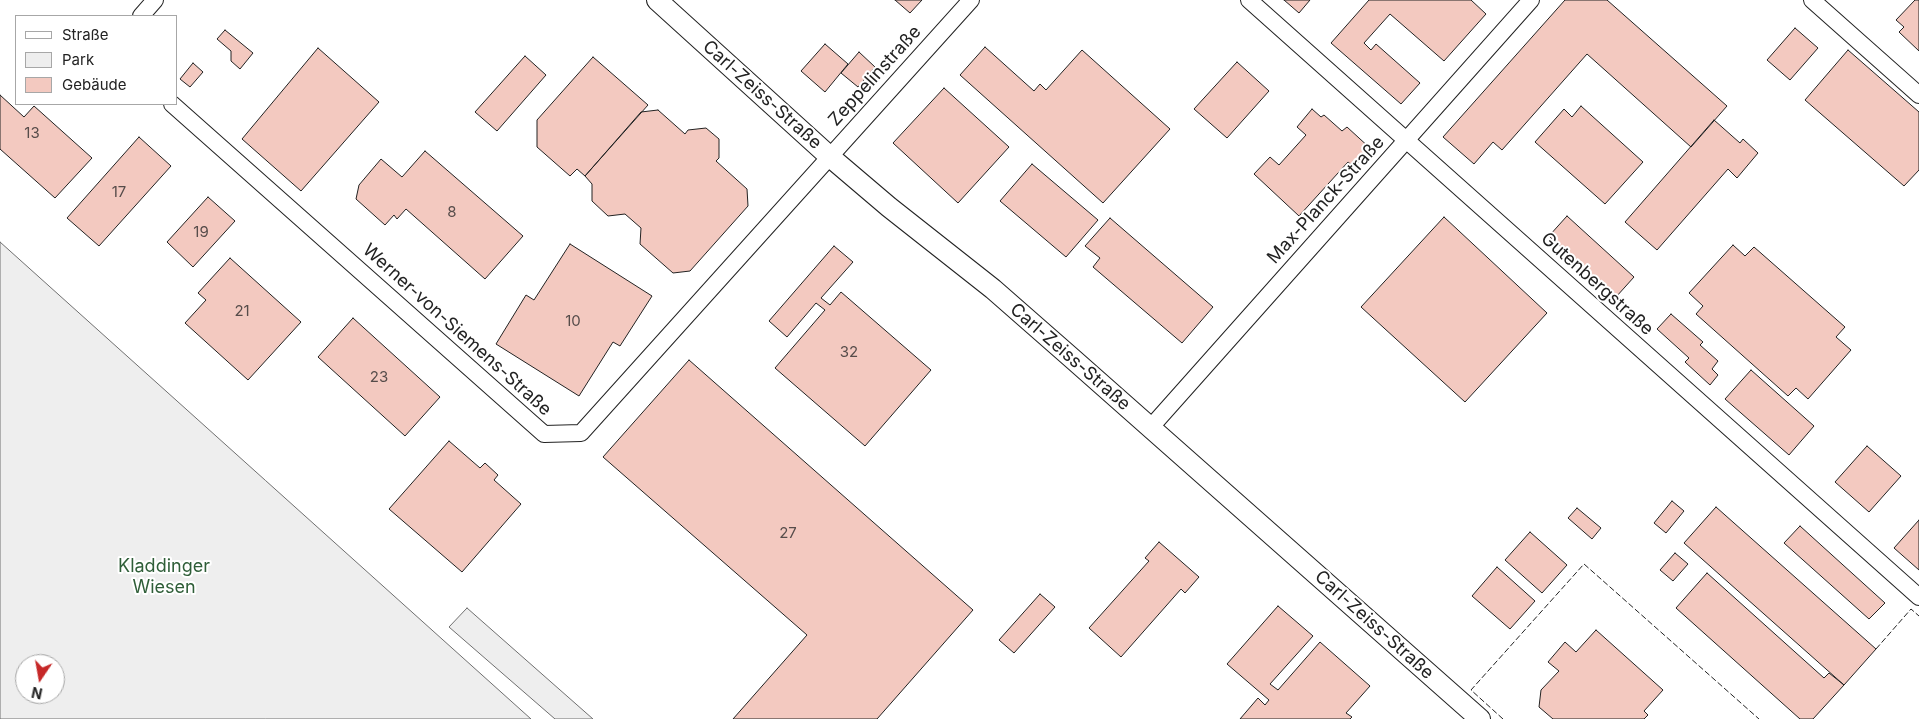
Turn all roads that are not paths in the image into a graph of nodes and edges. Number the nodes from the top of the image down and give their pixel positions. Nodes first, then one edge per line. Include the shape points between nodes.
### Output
1 (155, 0) edge
2 (657, 0) edge
3 (971, 0) edge
4 (1249, 0) edge
5 (1531, 0) edge
6 (1812, 0) edge
7 (142, 15) edge
8 (1919, 95) edge
9 (173, 105) edge
10 (1406, 142) junction
11 (829, 156) junction
12 (1151, 427) junction
13 (1919, 597) edge
14 (1480, 719) edge

1 - 7 street
2 - 11 main road, Carl-Zeiss-Straße
3 - 11 street, Zeppelinstraße
4 - 10 street, Gutenbergstraße
5 - 10 street, Max-Planck-Straße
6 - 8 street
9 - 11 street, Werner-von-Siemens-Straße via 544,434 581,433
10 - 12 street, Max-Planck-Straße
10 - 13 street, Gutenbergstraße
11 - 12 main road, Carl-Zeiss-Straße via 993,289
12 - 14 main road, Carl-Zeiss-Straße

